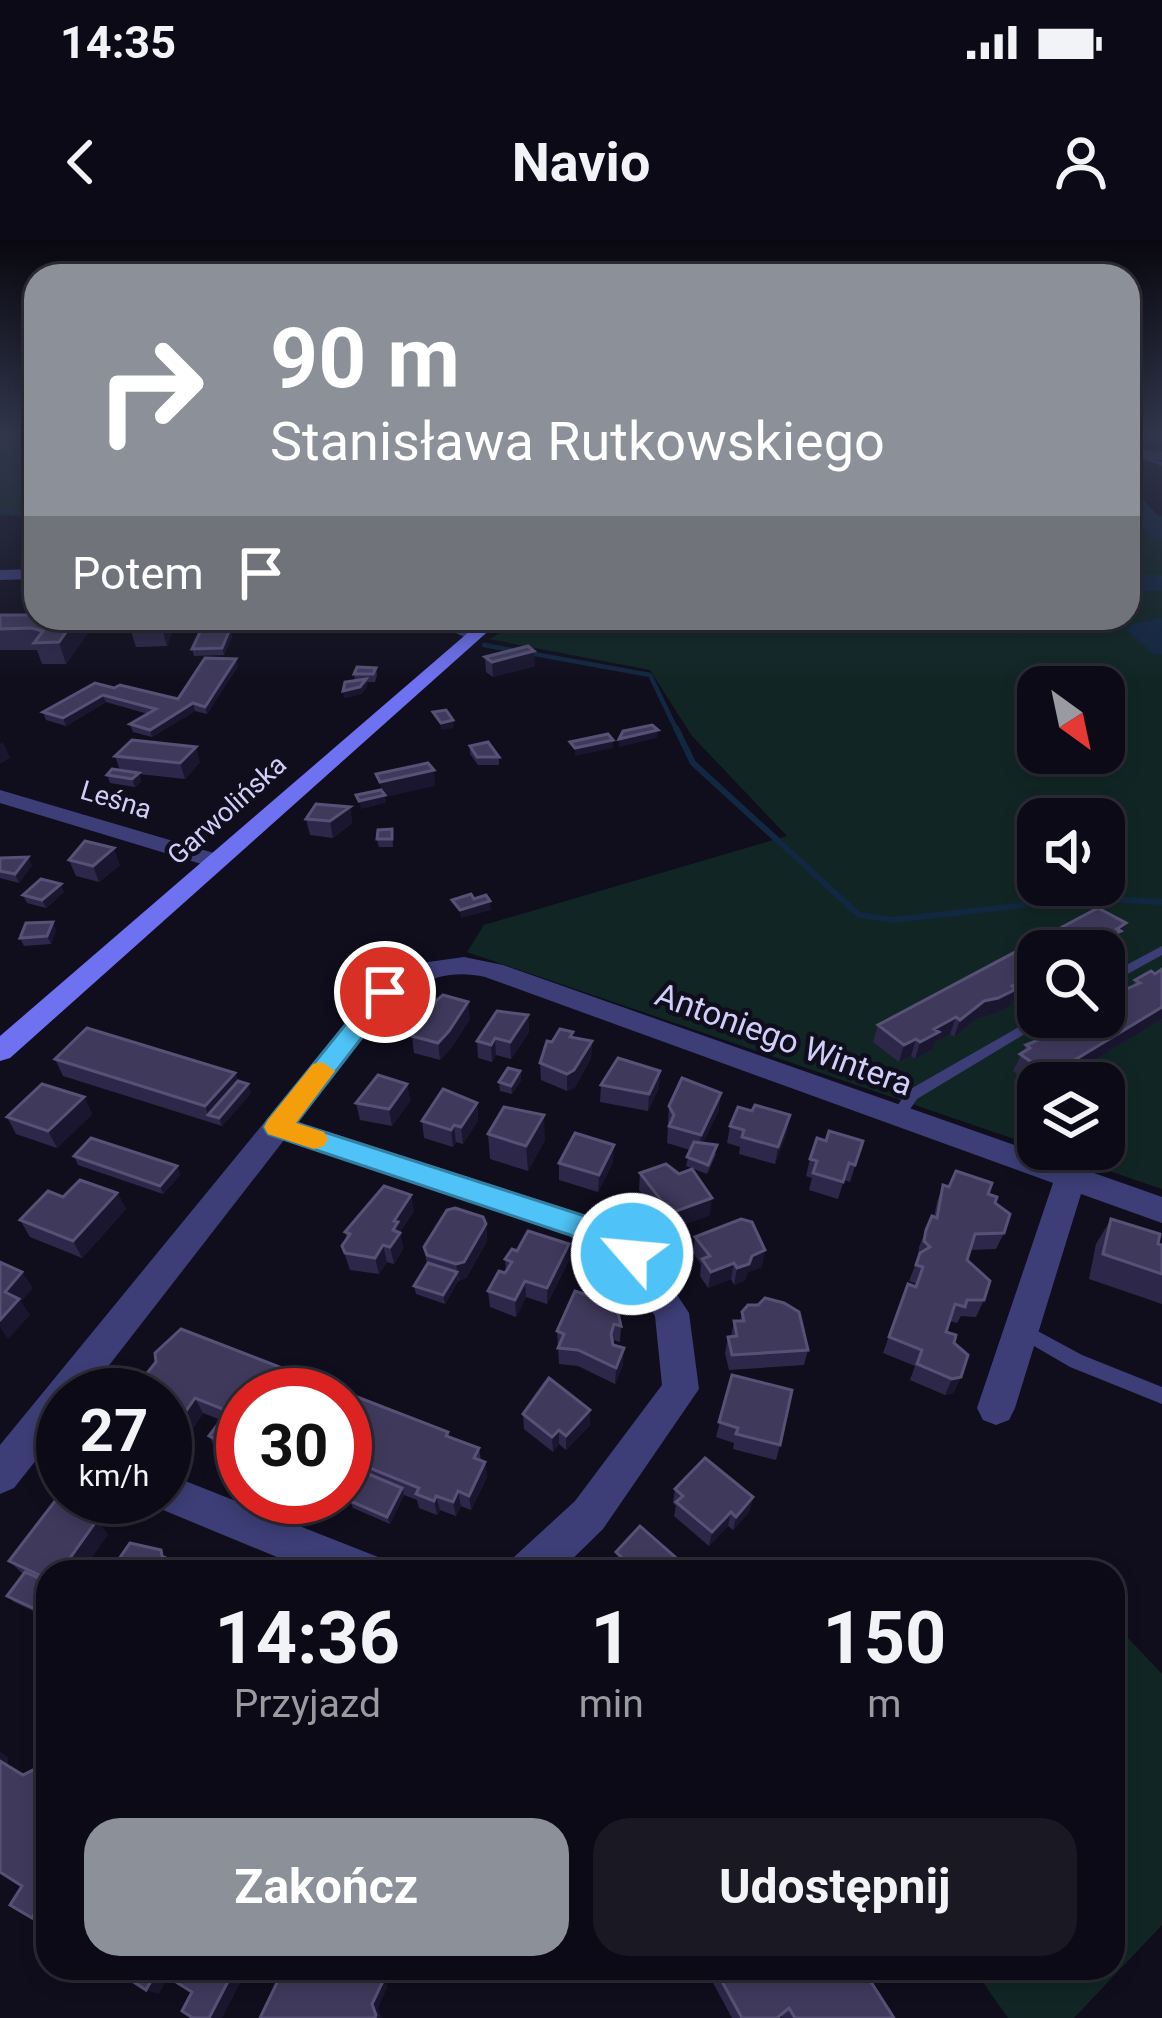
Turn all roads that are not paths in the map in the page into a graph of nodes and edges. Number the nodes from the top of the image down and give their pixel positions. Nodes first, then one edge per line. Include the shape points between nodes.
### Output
1 (462, 630) edge
2 (478, 630) edge
3 (473, 634) junction
4 (0, 796) edge
5 (216, 861) junction
6 (1162, 950) edge
7 (1125, 971) edge
8 (1017, 1034) edge
9 (0, 1051) edge
10 (897, 1118) junction
11 (278, 1127) junction
12 (1070, 1179) junction
13 (1162, 1210) edge
14 (1021, 1330) junction
15 (86, 1368) edge
16 (1162, 1396) edge
17 (996, 1408) dead end
18 (36, 1451) edge
19 (0, 1475) edge
20 (192, 1503) edge
21 (333, 1560) edge
22 (542, 1560) edge

1 - 3 street
2 - 3 main road, Garwolińska
3 - 5 main road, Garwolińska
4 - 5 street, Leśna
5 - 9 main road, Garwolińska
6 - 7 lane
8 - 10 lane via 912,1095
10 - 11 street, Antoniego Wintera via 469,964 431,965 385,992
10 - 12 street, Antoniego Wintera
11 - 15 street
11 - 22 street via 580,1226 632,1254 672,1313 681,1389 590,1515
12 - 13 street, Antoniego Wintera
12 - 14 street
14 - 16 lane
14 - 17 street
18 - 19 street
20 - 21 street

